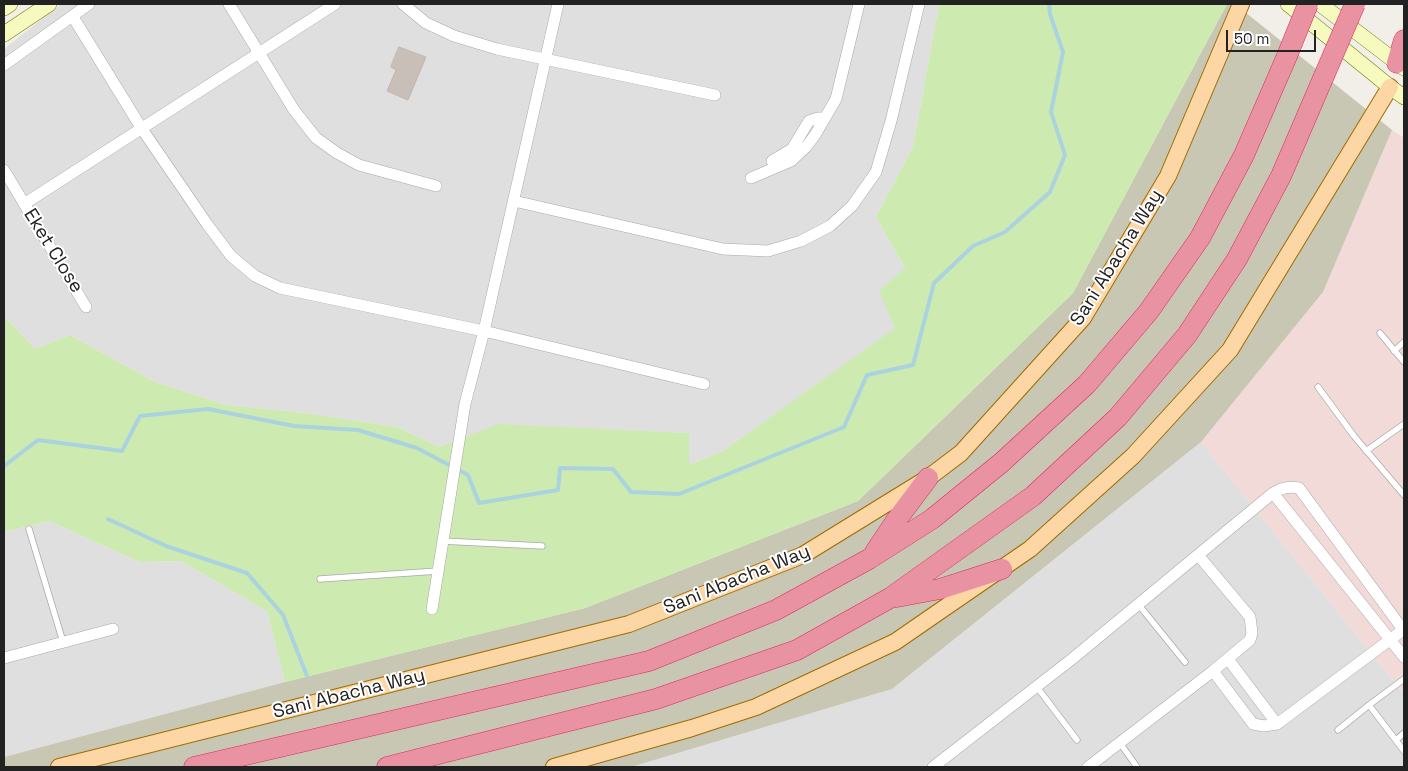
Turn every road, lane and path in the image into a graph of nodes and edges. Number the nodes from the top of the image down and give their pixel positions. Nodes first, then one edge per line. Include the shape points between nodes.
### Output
1 (10, 4) edge
2 (49, 4) edge
3 (89, 4) edge
4 (229, 4) edge
5 (335, 4) edge
6 (403, 4) edge
7 (558, 4) edge
8 (859, 4) edge
9 (919, 4) edge
10 (1241, 4) edge
11 (1288, 4) edge
12 (1308, 4) edge
13 (1320, 4) edge
14 (1355, 4) edge
15 (4, 8) edge
16 (73, 17) junction
17 (4, 34) edge
18 (1404, 40) edge
19 (259, 52) junction
20 (545, 59) junction
21 (4, 65) edge
22 (1401, 66) edge
23 (1390, 87) junction
24 (715, 95) dead end
25 (1404, 97) edge
26 (825, 118) junction
27 (142, 129) junction
28 (772, 161) dead end
29 (4, 170) edge
30 (751, 178) dead end
31 (436, 186) dead end
32 (514, 201) junction
33 (24, 204) junction
34 (86, 306) dead end
35 (484, 332) junction
36 (1380, 333) dead end
37 (1404, 342) edge
38 (1394, 351) junction
39 (1404, 362) edge
40 (704, 384) dead end
41 (1318, 387) dead end
42 (1404, 424) edge
43 (1366, 451) junction
44 (928, 478) junction
45 (1273, 493) junction
46 (1404, 495) edge
47 (29, 529) dead end
48 (442, 541) junction
49 (542, 546) dead end
50 (1198, 555) junction
51 (870, 559) junction
52 (1002, 569) junction
53 (438, 570) junction
54 (320, 579) dead end
55 (890, 598) junction
56 (1138, 604) junction
57 (432, 609) dead end
58 (113, 629) dead end
59 (1404, 630) edge
60 (1390, 639) junction
61 (63, 642) junction
62 (1404, 657) edge
63 (4, 658) edge
64 (1228, 659) junction
65 (1185, 662) dead end
66 (1213, 671) junction
67 (1404, 678) edge
68 (1037, 687) junction
69 (1369, 705) junction
70 (1277, 724) junction
71 (1338, 730) dead end
72 (1404, 733) edge
73 (1077, 740) dead end
74 (1396, 740) junction
75 (1120, 743) junction
76 (1404, 751) edge
77 (59, 767) edge
78 (194, 767) edge
79 (387, 767) edge
80 (554, 767) edge
81 (933, 767) edge
82 (1088, 767) edge
83 (1137, 767) edge

1 - 15 main road
2 - 17 main road
3 - 16 street
4 - 19 street
5 - 19 street
6 - 20 street via 426,23 454,36
7 - 20 street
8 - 26 street via 836,98
9 - 32 street via 892,121 876,172 852,206 830,226 800,241 768,251 723,249
10 - 44 main road, Sani Abacha Way via 1168,176 1083,318 961,453
11 - 23 main road
12 - 51 highway, Sani Abacha Way, bridge via 1244,155 1200,238 1149,310 1087,384 1001,463 932,519
13 - 22 main road
14 - 55 highway, bridge via 1281,176 1236,259 1187,335 1118,417 1034,496
16 - 21 street
16 - 27 street
18 - 22 highway
19 - 27 street
19 - 31 street via 294,110 316,138 359,165
20 - 24 street
20 - 32 street
23 - 25 main road
23 - 52 main road via 1230,350 1133,456 1030,549
26 - 28 street via 810,121 792,148
26 - 30 street via 800,154 782,166
27 - 33 street
27 - 35 street via 231,256 255,276 280,288
29 - 33 street, Eket Close
32 - 35 street
33 - 34 street, Eket Close
35 - 40 street
35 - 48 street via 465,404
36 - 38 lane
37 - 38 lane
38 - 39 lane
41 - 43 lane
42 - 43 lane
43 - 46 lane
44 - 51 highway
44 - 77 main road, Sani Abacha Way via 803,555 629,624
45 - 50 street
45 - 59 street via 1290,486 1298,488
45 - 60 street
47 - 61 lane
48 - 49 lane
48 - 53 street
50 - 56 street
50 - 64 street via 1250,617 1250,640
51 - 78 highway, Sani Abacha Way via 776,610 649,661
52 - 55 highway via 940,590
52 - 80 main road via 895,642 756,707
53 - 54 lane
53 - 57 street
55 - 79 highway via 797,650 656,700
56 - 65 lane
56 - 68 street
58 - 61 street
59 - 60 street
60 - 62 street
60 - 70 street
61 - 63 street
64 - 66 street
64 - 70 street
66 - 70 street via 1253,724
66 - 75 street
67 - 69 lane
68 - 73 lane
68 - 81 street
69 - 71 lane
69 - 74 lane
72 - 74 lane
74 - 76 lane
75 - 82 street
75 - 83 lane

